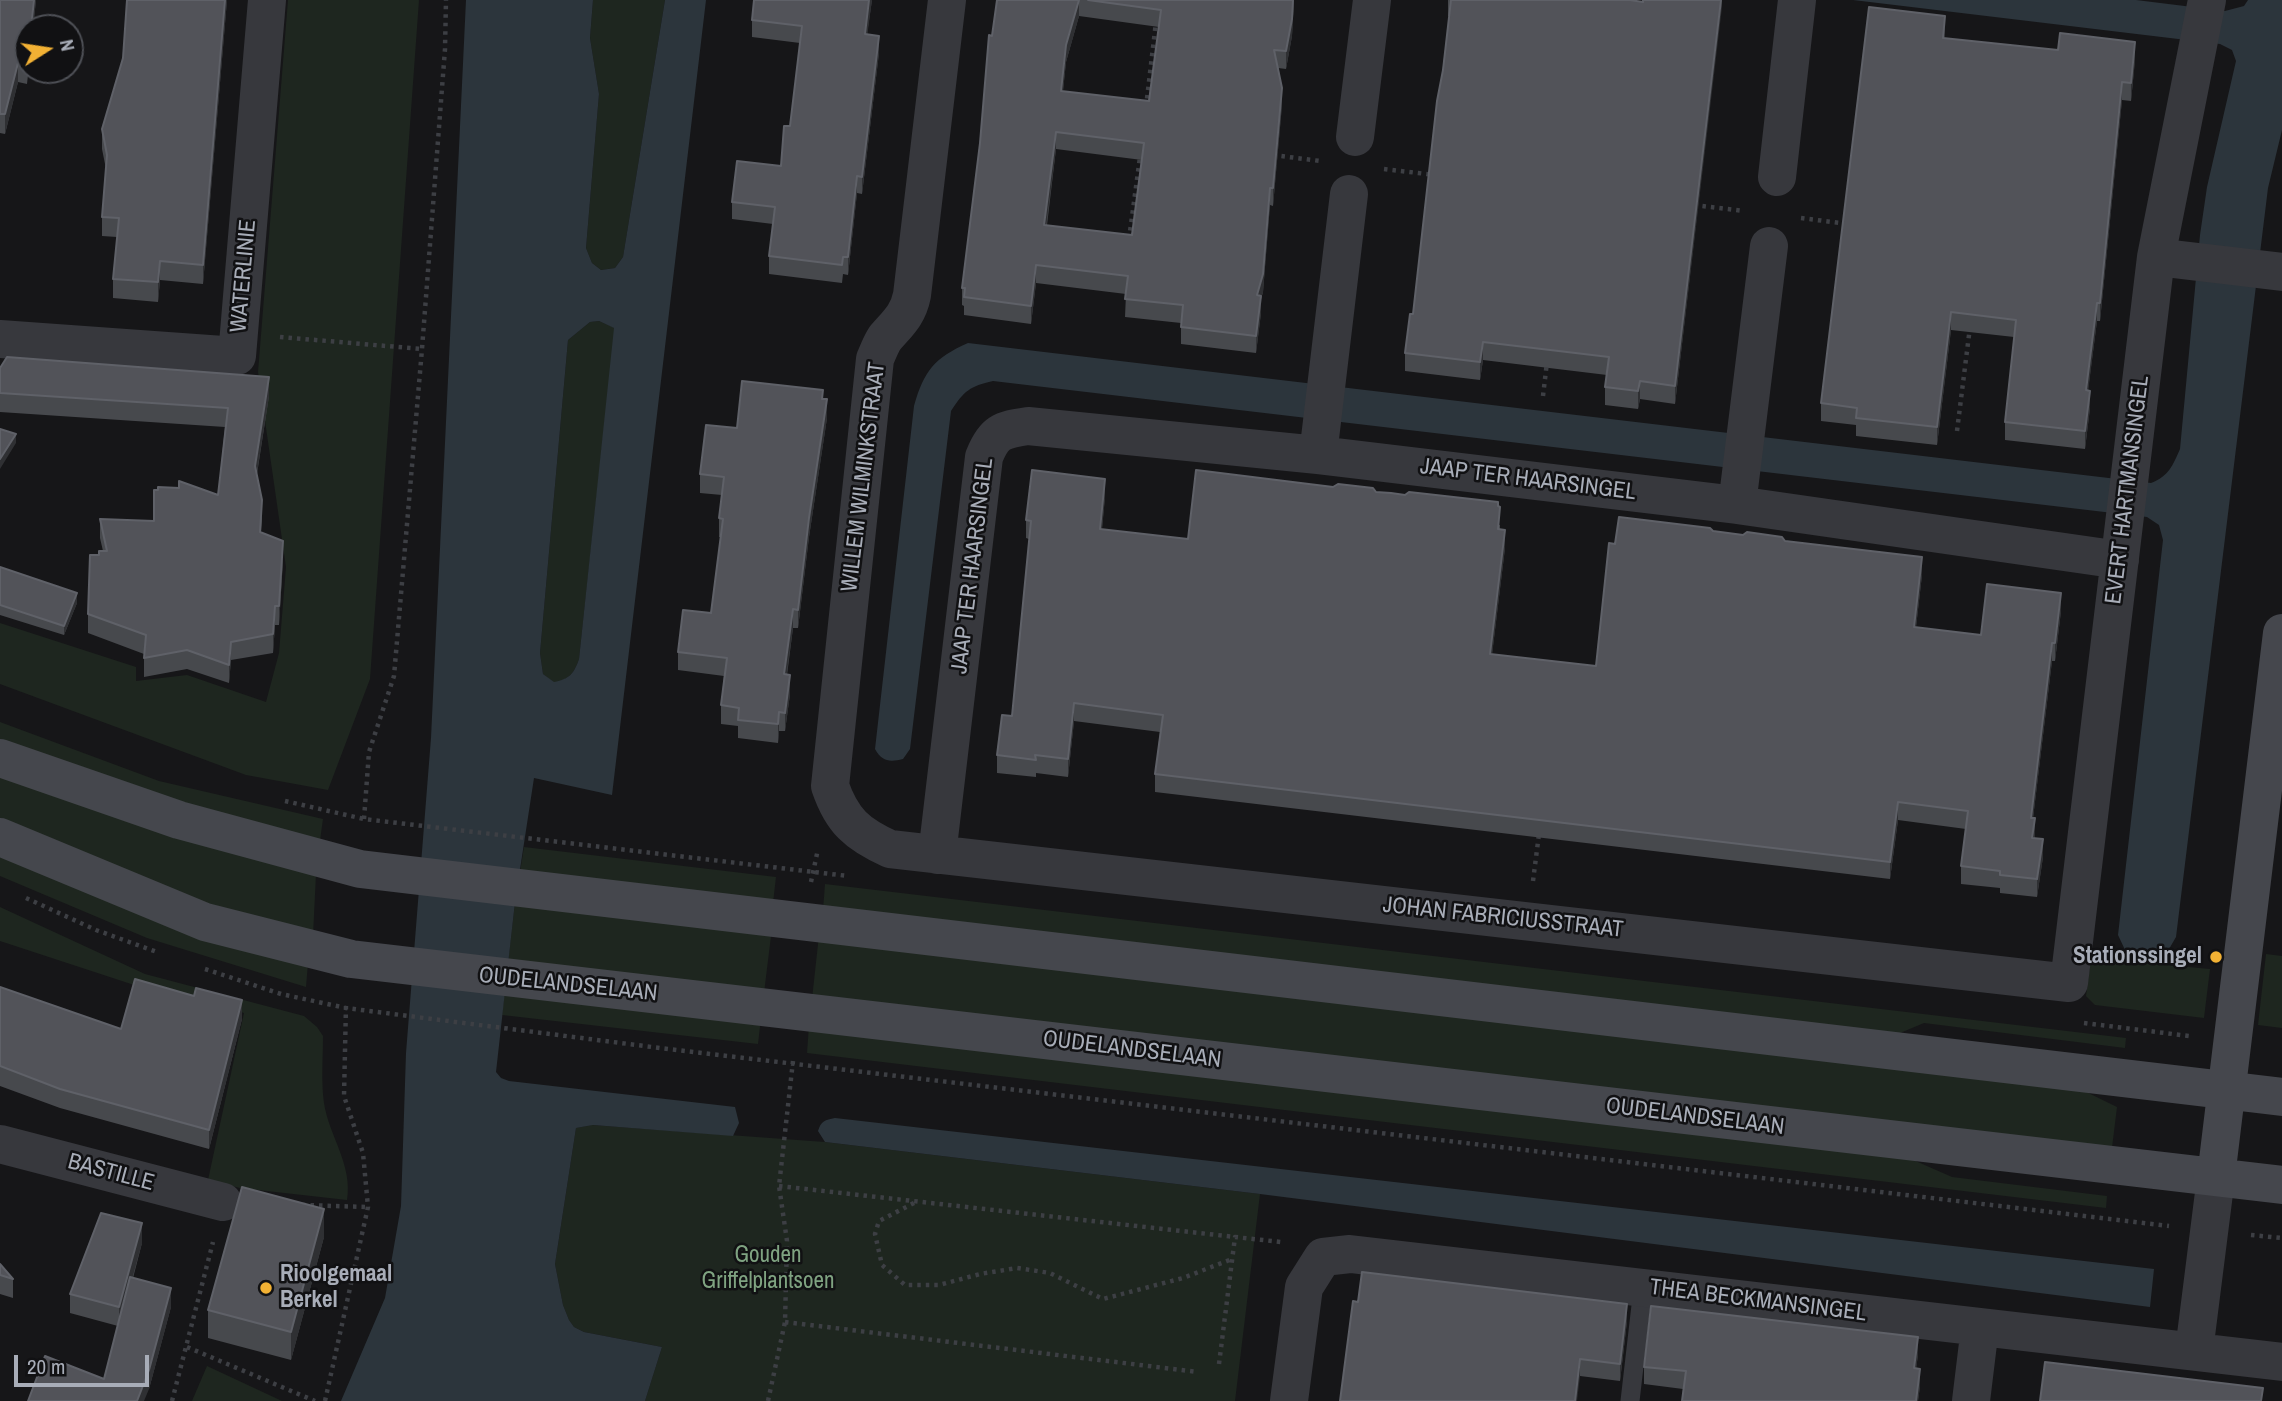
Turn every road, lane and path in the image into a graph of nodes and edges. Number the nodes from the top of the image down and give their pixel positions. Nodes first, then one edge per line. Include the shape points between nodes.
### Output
1 (267, 0) edge
2 (446, 0) edge
3 (947, 0) edge
4 (1372, 0) edge
5 (1797, 0) edge
6 (2206, 3) edge
7 (1157, 13) edge
8 (1145, 114) edge
9 (1355, 137) dead end
10 (1140, 152) edge
11 (1260, 154) edge
12 (1326, 162) dead end
13 (1379, 168) dead end
14 (1446, 176) edge
15 (1777, 177) dead end
16 (1349, 194) dead end
17 (1690, 205) edge
18 (1745, 211) dead end
19 (1801, 218) dead end
20 (1856, 225) edge
21 (1129, 243) edge
22 (1769, 246) dead end
23 (2155, 257) junction
24 (2272, 271) edge
25 (1971, 322) edge
26 (284, 338) dead end
27 (0, 339) edge
28 (422, 349) junction
29 (1548, 355) edge
30 (1544, 396) dead end
31 (1957, 431) dead end
32 (1320, 438) junction
33 (1739, 488) junction
34 (2120, 560) junction
35 (2282, 633) edge
36 (0, 758) edge
37 (276, 799) dead end
38 (363, 819) junction
39 (1540, 824) edge
40 (0, 838) edge
41 (539, 838) dead end
42 (937, 855) junction
43 (377, 871) junction
44 (1528, 920) junction
45 (370, 962) junction
46 (2069, 983) joint
47 (382, 1012) dead end
48 (793, 1062) junction
49 (2227, 1090) junction
50 (2282, 1097) edge
51 (0, 1144) edge
52 (2216, 1177) junction
53 (2282, 1185) edge
54 (779, 1186) junction
55 (223, 1202) joint
56 (915, 1202) junction
57 (289, 1205) edge
58 (368, 1207) junction
59 (2210, 1231) junction
60 (1235, 1237) junction
61 (2282, 1238) edge
62 (1323, 1257) junction
63 (1232, 1259) junction
64 (1643, 1288) junction
65 (785, 1322) junction
66 (1980, 1326) junction
67 (187, 1346) junction
68 (2194, 1351) junction
69 (2282, 1362) edge
70 (1219, 1364) dead end
71 (1198, 1372) dead end
72 (172, 1401) edge
73 (316, 1401) edge
74 (325, 1401) edge
75 (768, 1401) edge
76 (1289, 1401) edge
77 (1630, 1401) edge
78 (1972, 1401) edge

1 - 27 street, WATERLINIE via 237,356
2 - 28 path
3 - 42 street, WILLEM WILMINKSTRAAT via 910,308 875,359 830,786 850,825 865,838 890,849
4 - 9 street
5 - 15 street
6 - 23 street, EVERT HARTMANSINGEL
7 - 8 path
10 - 21 path
11 - 12 path
13 - 14 path
16 - 32 street
17 - 18 path
19 - 20 path
22 - 33 street
23 - 24 street
23 - 34 street, EVERT HARTMANSINGEL
25 - 31 path
26 - 28 path
28 - 38 path via 394,676 369,752
29 - 30 path
32 - 33 street, JAAP TER HAARSINGEL
32 - 42 street, JAAP TER HAARSINGEL via 1027,426 1007,429 992,438 984,457
33 - 34 street, JAAP TER HAARSINGEL
34 - 46 street, EVERT HARTMANSINGEL
35 - 49 main road
36 - 43 main road via 179,820
37 - 38 path
38 - 41 path
38 - 43 path
39 - 44 path
40 - 45 main road, OUDELANDSELAAN via 205,922
42 - 44 street, JOHAN FABRICIUSSTRAAT
43 - 49 main road
44 - 46 street, JOHAN FABRICIUSSTRAAT
45 - 52 main road, OUDELANDSELAAN
45 - 58 path via 346,1008 344,1096 363,1153
47 - 48 path, OUDELANDSELAAN
48 - 54 path
48 - 59 path, OUDELANDSELAAN
49 - 50 main road
49 - 52 main road
51 - 55 street, BASTILLE
52 - 53 main road, OUDELANDSELAAN
52 - 59 street
54 - 56 path
54 - 65 path via 787,1241
55 - 67 path
56 - 60 path
56 - 63 path via 879,1221 875,1234 882,1265 905,1286 1017,1268 1050,1273 1103,1299 1183,1278
57 - 58 path
58 - 74 path
59 - 61 path, OUDELANDSELAAN
59 - 68 street
60 - 62 path via 1308,1246
60 - 63 path
62 - 64 street, THEA BECKMANSINGEL via 1350,1254
62 - 76 street via 1304,1287
63 - 70 path
64 - 66 street, THEA BECKMANSINGEL
64 - 77 lane
65 - 71 path
65 - 75 path
66 - 68 street, THEA BECKMANSINGEL
66 - 78 street
67 - 72 path
67 - 73 path
68 - 69 street, THEA BECKMANSINGEL

